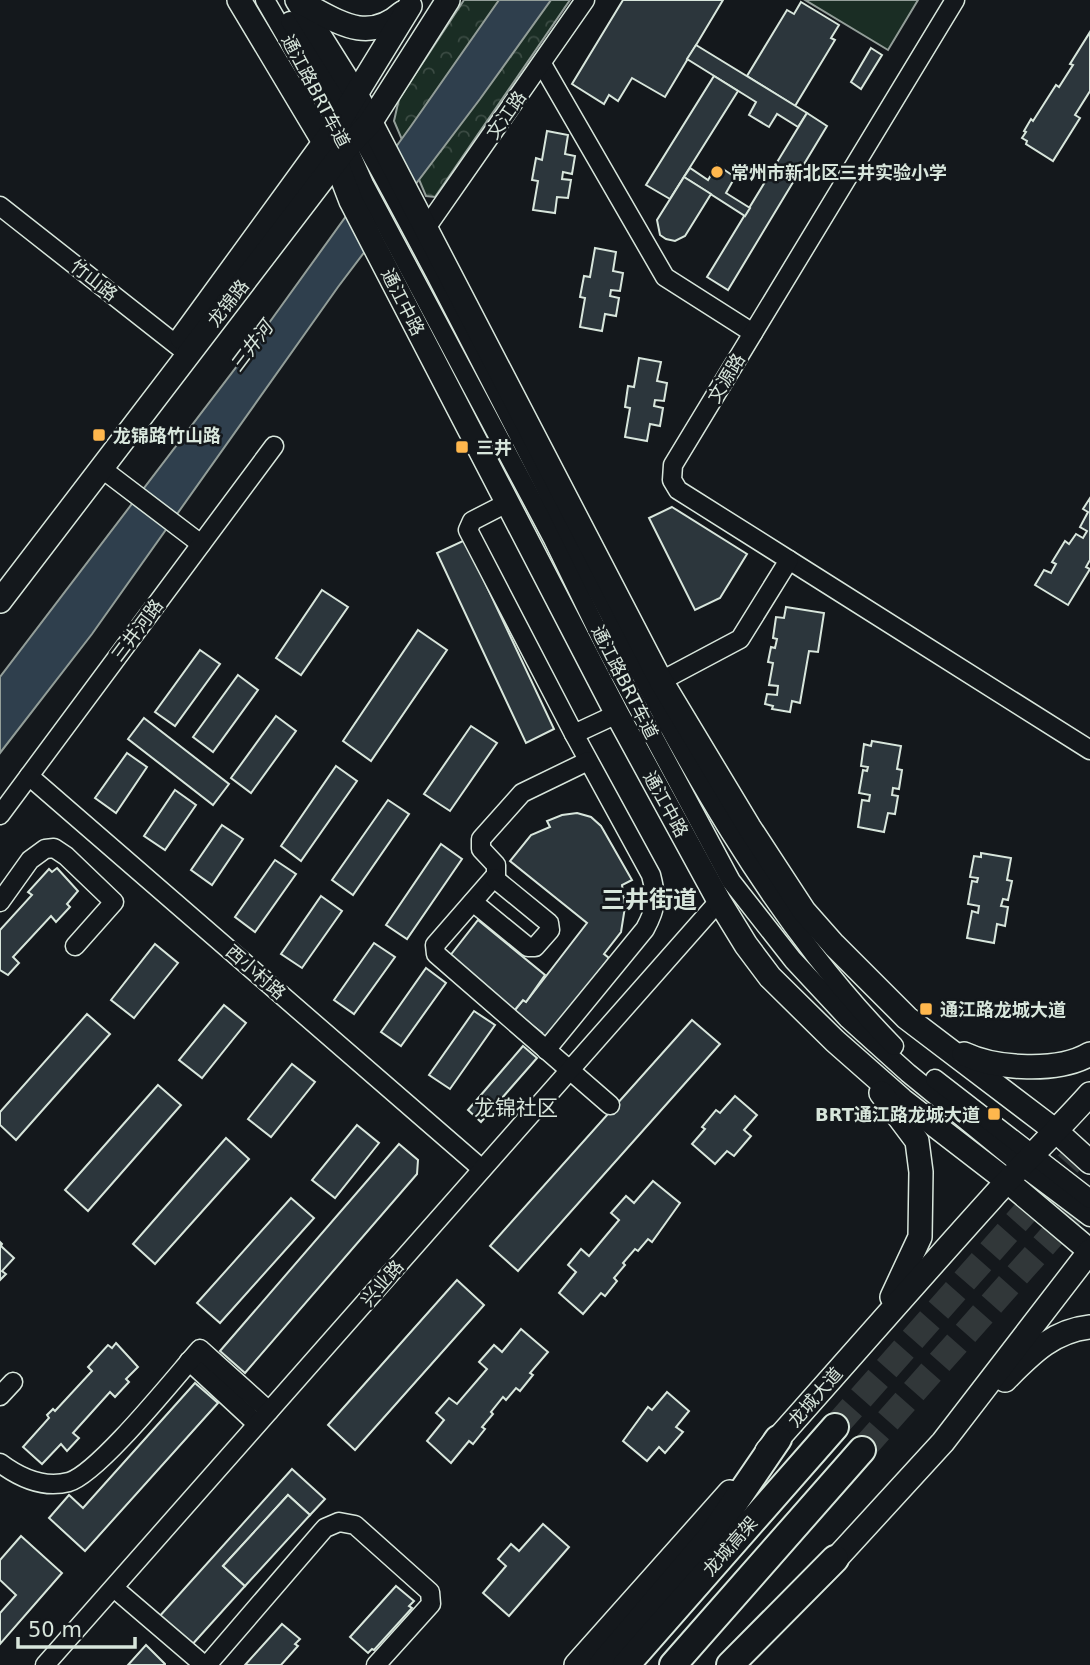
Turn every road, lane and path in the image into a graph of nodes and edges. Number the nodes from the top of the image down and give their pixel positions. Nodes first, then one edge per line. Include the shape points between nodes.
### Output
1 (239, 0) edge
2 (265, 0) edge
3 (276, 0) edge
4 (297, 0) edge
5 (448, 0) edge
6 (584, 0) edge
7 (955, 0) edge
8 (411, 3) edge
9 (542, 64) junction
10 (347, 130) junction
11 (357, 192) junction
12 (0, 206) edge
13 (408, 209) junction
14 (426, 228) junction
15 (753, 334) junction
16 (182, 350) junction
17 (274, 446) dead end
18 (101, 468) junction
19 (508, 503) junction
20 (201, 544) junction
21 (789, 559) junction
22 (0, 578) edge
23 (0, 601) edge
24 (661, 681) junction
25 (617, 714) junction
26 (574, 734) junction
27 (1090, 750) edge
28 (588, 761) junction
29 (29, 776) junction
30 (0, 815) edge
31 (494, 878) junction
32 (719, 901) junction
33 (0, 902) edge
34 (473, 902) junction
35 (75, 946) dead end
36 (931, 1038) junction
37 (835, 1041) junction
38 (546, 1050) junction
39 (1090, 1054) edge
40 (569, 1070) junction
41 (1090, 1094) edge
42 (610, 1105) dead end
43 (1057, 1132) junction
44 (1090, 1162) edge
45 (1021, 1167) junction
46 (482, 1169) junction
47 (1090, 1199) edge
48 (1090, 1217) edge
49 (1090, 1251) edge
50 (879, 1323) junction
51 (1090, 1328) edge
52 (13, 1382) dead end
53 (0, 1396) edge
54 (263, 1418) junction
55 (835, 1427) tunnel mouth
56 (778, 1439) junction
57 (943, 1442) junction
58 (862, 1450) tunnel mouth
59 (0, 1463) edge
60 (835, 1559) junction
61 (114, 1588) junction
62 (46, 1665) edge
63 (205, 1665) edge
64 (376, 1665) edge
65 (576, 1665) edge
66 (602, 1665) edge
67 (626, 1665) edge
68 (673, 1665) edge
69 (730, 1665) edge
70 (743, 1665) edge

1 - 10 main road
2 - 10 street, 通江路BRT车道
3 - 10 street, 通江路BRT车道
4 - 8 main road via 360,30 393,21
4 - 10 main road via 312,23
5 - 10 main road, 龙锦路
6 - 9 street, 文江路
7 - 15 street, 文源路
8 - 10 main road, 龙锦路
9 - 14 street, 文江路
9 - 15 street via 664,277
10 - 11 main road
10 - 13 main road via 381,157
10 - 16 main road, 龙锦路
11 - 19 main road, 通江中路 via 377,251
11 - 45 street, 通江路BRT车道 via 390,231 731,881 793,960 848,1019
12 - 16 street, 竹山路
13 - 14 main road
13 - 45 street, 通江路BRT车道 via 648,690 714,807 762,882 872,1024
14 - 24 main road
15 - 21 street, 文源路 via 673,466 672,480 678,490
16 - 18 main road, 龙锦路
16 - 22 main road, 龙锦路
17 - 20 street, 三井河路
18 - 20 street
18 - 23 main road, 龙锦路
19 - 25 main road, 通江中路
19 - 26 street via 472,521 468,530
20 - 29 street, 三井河路
21 - 24 street via 740,639
21 - 27 street
24 - 36 main road via 804,911 834,946
25 - 26 street
25 - 32 main road, 通江中路
26 - 28 street
28 - 31 street via 522,793 481,839 481,849 496,865
28 - 38 street via 651,875 655,911
29 - 30 street, 三井河路
29 - 46 street, 西小村路
31 - 34 street
31 - 34 street via 549,923 550,930 535,947 528,947
32 - 37 main road, 通江中路 via 770,976
32 - 40 street, 兴业路
33 - 35 street via 30,860 54,848 114,902
34 - 38 street via 435,945 436,954
36 - 39 main road via 999,1066 1060,1064
36 - 43 main road
37 - 45 main road, 通江中路 via 902,1100
37 - 50 main road via 917,1141 920,1237
38 - 40 street
40 - 42 street
40 - 46 street, 兴业路
41 - 43 main road, 龙城大道
43 - 44 main road
43 - 45 main road, 龙城大道
45 - 47 street, 通江路BRT车道
45 - 48 street, 通江路BRT车道
45 - 49 main road, 通江中路
45 - 50 main road, 龙城大道
46 - 54 street, 兴业路
49 - 57 main road
50 - 56 main road, 龙城大道
51 - 57 main road via 1042,1344
52 - 53 street
54 - 59 street via 195,1355 93,1467 70,1482 45,1484 19,1478
54 - 61 street, 兴业路
55 - 67 highway, 龙城高架
56 - 65 main road, 龙城大道
56 - 66 highway via 711,1538
57 - 60 main road
58 - 68 highway, 龙城高架
60 - 69 highway
60 - 70 main road
61 - 62 street, 兴业路
61 - 63 street
63 - 64 street via 325,1528 339,1522 355,1525 430,1592 430,1604

